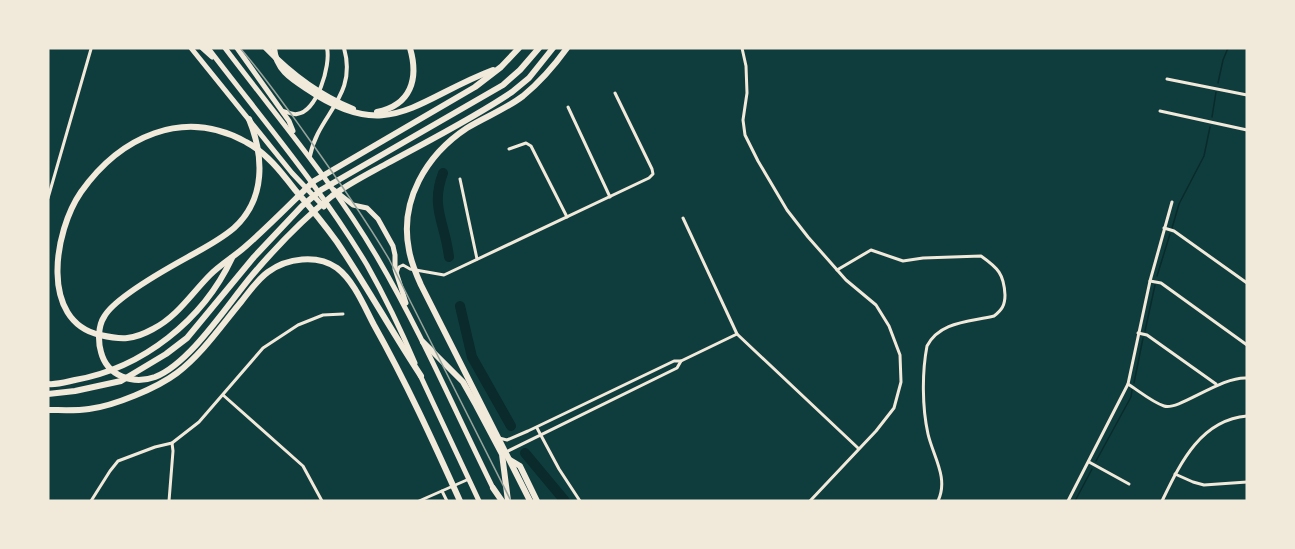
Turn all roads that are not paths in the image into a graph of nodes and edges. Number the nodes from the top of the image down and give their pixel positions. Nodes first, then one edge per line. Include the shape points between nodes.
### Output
1 (191, 48) edge
2 (201, 48) edge
3 (208, 48) edge
4 (225, 48) edge
5 (237, 48) edge
6 (266, 48) edge
7 (274, 48) edge
8 (327, 48) edge
9 (344, 48) edge
10 (410, 48) edge
11 (519, 48) edge
12 (539, 48) edge
13 (553, 48) edge
14 (567, 48) edge
15 (742, 48) edge
16 (91, 49) edge
17 (219, 62) junction
18 (501, 67) junction
19 (1167, 79) dead end
20 (615, 93) dead end
21 (1247, 95) edge
22 (568, 107) dead end
23 (280, 108) junction
24 (1160, 111) dead end
25 (249, 119) junction
26 (1247, 130) edge
27 (296, 138) junction
28 (509, 149) dead end
29 (310, 156) junction
30 (460, 179) dead end
31 (328, 185) junction
32 (48, 198) edge
33 (610, 198) junction
34 (1172, 202) dead end
35 (567, 217) junction
36 (683, 218) dead end
37 (338, 220) junction
38 (1164, 228) junction
39 (393, 246) junction
40 (233, 258) junction
41 (477, 259) junction
42 (410, 269) junction
43 (837, 270) junction
44 (397, 274) junction
45 (1150, 281) junction
46 (1247, 283) edge
47 (343, 314) dead end
48 (411, 319) junction
49 (1138, 333) junction
50 (737, 334) junction
51 (423, 342) junction
52 (1247, 345) edge
53 (681, 361) junction
54 (421, 376) junction
55 (1247, 378) edge
56 (48, 384) edge
57 (1128, 384) junction
58 (1216, 384) junction
59 (48, 394) edge
60 (223, 394) junction
61 (48, 410) edge
62 (1247, 416) edge
63 (537, 427) junction
64 (541, 435) junction
65 (492, 437) junction
66 (172, 443) junction
67 (858, 448) junction
68 (502, 454) junction
69 (1089, 462) junction
70 (1175, 474) junction
71 (469, 479) junction
72 (1247, 482) edge
73 (1129, 484) dead end
74 (494, 488) joint
75 (442, 491) junction
76 (91, 501) edge
77 (169, 501) edge
78 (322, 501) edge
79 (419, 501) edge
80 (447, 501) edge
81 (459, 501) edge
82 (479, 501) edge
83 (501, 501) edge
84 (508, 501) edge
85 (530, 501) edge
86 (537, 501) edge
87 (580, 501) edge
88 (810, 501) edge
89 (938, 501) edge
90 (1068, 501) edge
91 (1162, 501) edge

1 - 25 highway
2 - 17 highway
3 - 17 highway
4 - 27 highway
5 - 23 highway
6 - 10 highway via 283,66 329,99 372,113 388,110 404,99 411,88 414,74
7 - 18 highway via 276,60 289,77 341,109 371,116 413,109 473,77
8 - 23 street via 328,67 313,101 304,112 295,115
9 - 29 street via 346,84
11 - 18 highway
12 - 59 highway via 503,85 321,190 254,257 187,338 166,354 121,381
13 - 25 highway via 512,92 333,196 277,247 213,326 171,367 156,376 133,380 118,374 104,361 99,345 104,316 117,302 219,239 245,217 253,203 258,189 260,153
14 - 85 highway via 521,97 467,129 437,154 424,169 408,210 408,248 421,285
15 - 43 street via 747,93 745,135 786,210
16 - 32 street
17 - 37 highway
18 - 40 highway via 436,111 314,181
19 - 21 street
20 - 33 street via 653,174
22 - 33 street
23 - 27 highway
24 - 26 street
25 - 37 highway via 292,173
27 - 29 highway
28 - 35 street via 526,143 531,146
29 - 31 highway
30 - 41 street
31 - 39 highway via 353,205 367,208
31 - 48 highway via 376,255
33 - 35 street
34 - 38 street
35 - 41 street
36 - 50 street
37 - 54 highway via 395,318
38 - 45 street
38 - 46 street via 1174,231
39 - 42 street via 399,260
39 - 44 highway
40 - 54 highway via 212,272 168,321 137,337 118,340 87,332 69,316 58,294 57,270 69,217 96,174 151,133 168,128 206,128 247,142 282,174 330,232
40 - 56 highway via 200,308 158,345 96,377
41 - 42 street via 444,276
42 - 44 street via 401,265
43 - 67 street via 876,305 900,355 901,382 894,408
43 - 89 street via 871,250 903,261 981,256 1004,279 1005,303 999,312 943,328 927,346 925,400 928,434 942,481
44 - 48 highway
45 - 49 street
45 - 52 street via 1161,283
47 - 60 street via 323,315 298,325 263,348
48 - 51 highway
49 - 57 street
49 - 58 street via 1147,335
50 - 53 street
50 - 67 street
51 - 65 highway via 463,382
51 - 74 highway
53 - 63 street
53 - 64 street via 677,368
54 - 71 highway
55 - 58 street
57 - 58 street via 1171,407
57 - 69 street
60 - 66 street via 199,422
60 - 78 street via 303,466
61 - 81 highway via 90,410 149,390 177,373 200,351 268,272 292,261 325,262 348,279 361,300 407,386
62 - 70 street via 1231,418 1196,441
63 - 64 street
63 - 65 street via 507,440
64 - 68 street
64 - 87 street
65 - 68 highway
66 - 76 street via 118,461
66 - 77 street
67 - 88 street
68 - 84 highway
68 - 86 highway via 520,466
69 - 73 street
69 - 90 street
70 - 72 street via 1193,483
70 - 91 street
71 - 75 street
71 - 82 highway
74 - 83 highway
75 - 79 street
75 - 80 street

